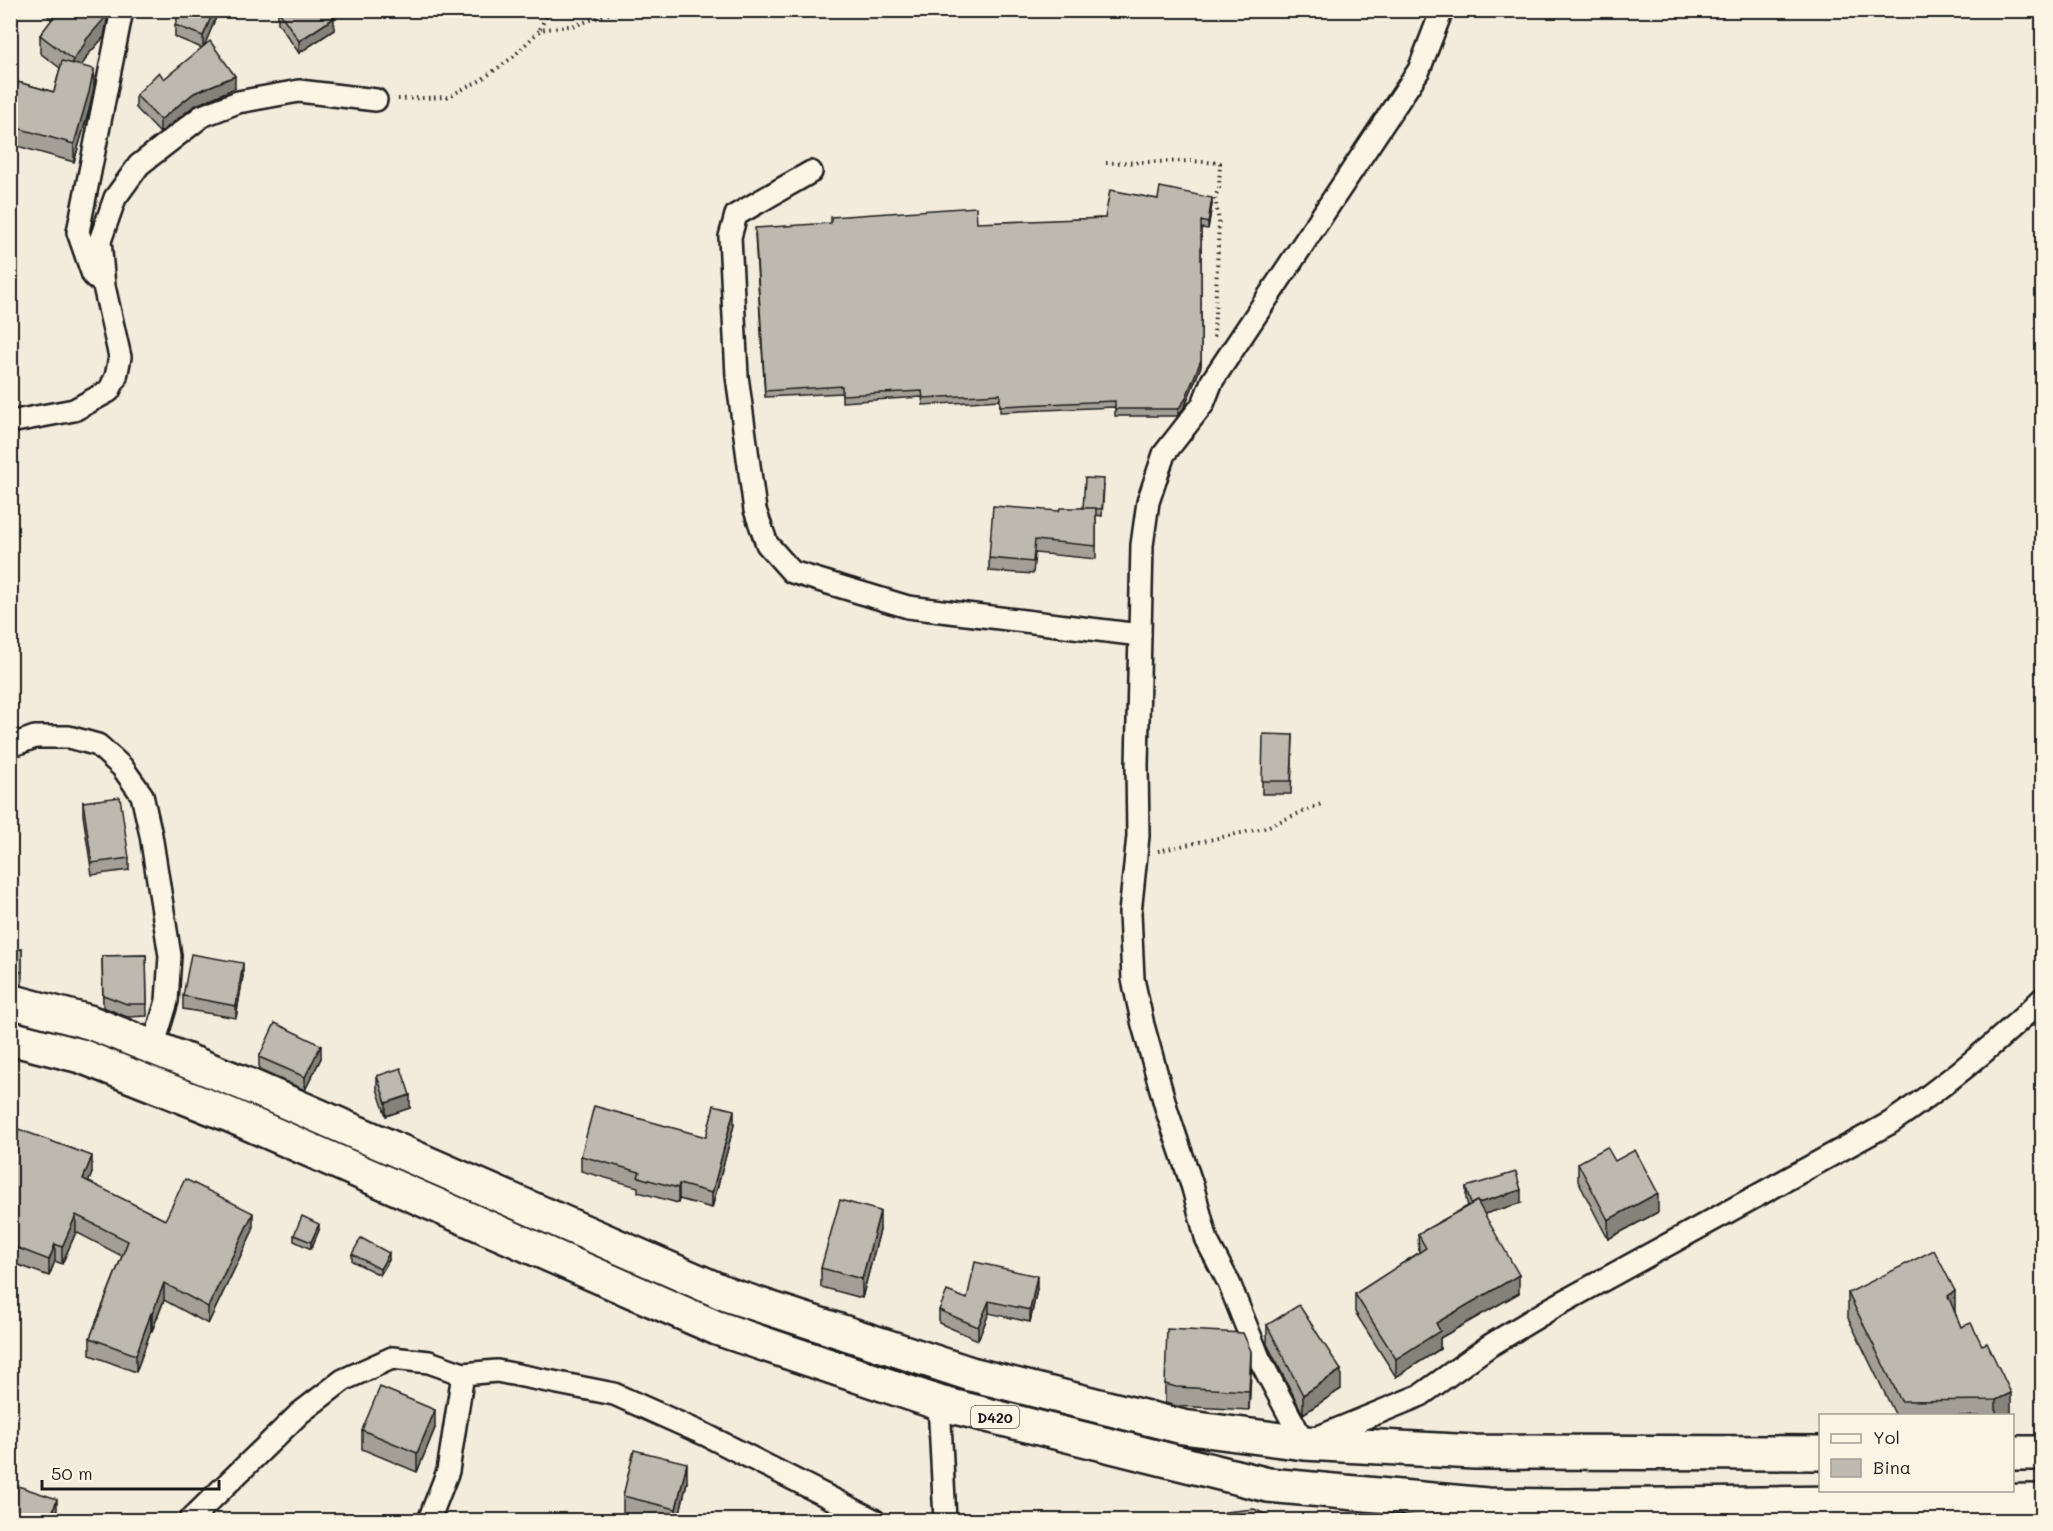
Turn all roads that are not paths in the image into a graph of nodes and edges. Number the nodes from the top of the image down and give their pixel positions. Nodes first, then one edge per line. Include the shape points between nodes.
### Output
1 (122, 10) edge
2 (1442, 10) edge
3 (376, 100) road end
4 (811, 172) dead end
5 (104, 286) junction
6 (10, 422) edge
7 (1140, 635) junction
8 (10, 746) edge
9 (2043, 999) edge
10 (10, 1001) edge
11 (10, 1038) edge
12 (151, 1046) junction
13 (463, 1374) junction
14 (939, 1403) junction
15 (1304, 1443) junction
16 (1819, 1453) edge
17 (2014, 1453) edge
18 (2043, 1453) edge
19 (2043, 1501) edge
20 (1486, 1513) edge
21 (190, 1521) edge
22 (429, 1521) edge
23 (873, 1521) edge
24 (945, 1521) edge

1 - 5 street via 78,232 93,274
2 - 7 street via 1419,70 1212,381 1203,404 1164,454 1148,502 1142,545
3 - 5 street via 299,91 238,102 202,116 139,165 114,198 100,241
4 - 7 street via 736,215 730,237 737,376 755,510 767,544 792,572 908,607
5 - 6 street via 120,357 109,391 74,410
7 - 15 street via 1138,836 1130,913 1133,979 1207,1241 1229,1282 1259,1358
8 - 12 street via 35,737 69,737 98,745 122,766 142,795 170,956 167,1000
9 - 15 street via 1991,1047 1890,1123 1552,1308 1489,1346 1421,1395
10 - 12 highway, D420 via 89,1022
11 - 14 highway, D420 via 81,1056 230,1115 717,1328
12 - 15 highway, D420 via 729,1294 971,1374 1183,1427
13 - 21 street via 429,1362 392,1358 343,1380 300,1413
13 - 22 street via 448,1472
13 - 23 street via 497,1371 614,1394 706,1435
14 - 20 highway, D420 via 1268,1485
14 - 24 street
15 - 16 highway, D420 via 1475,1452
17 - 18 highway
19 - 20 highway, D420 via 1566,1506

